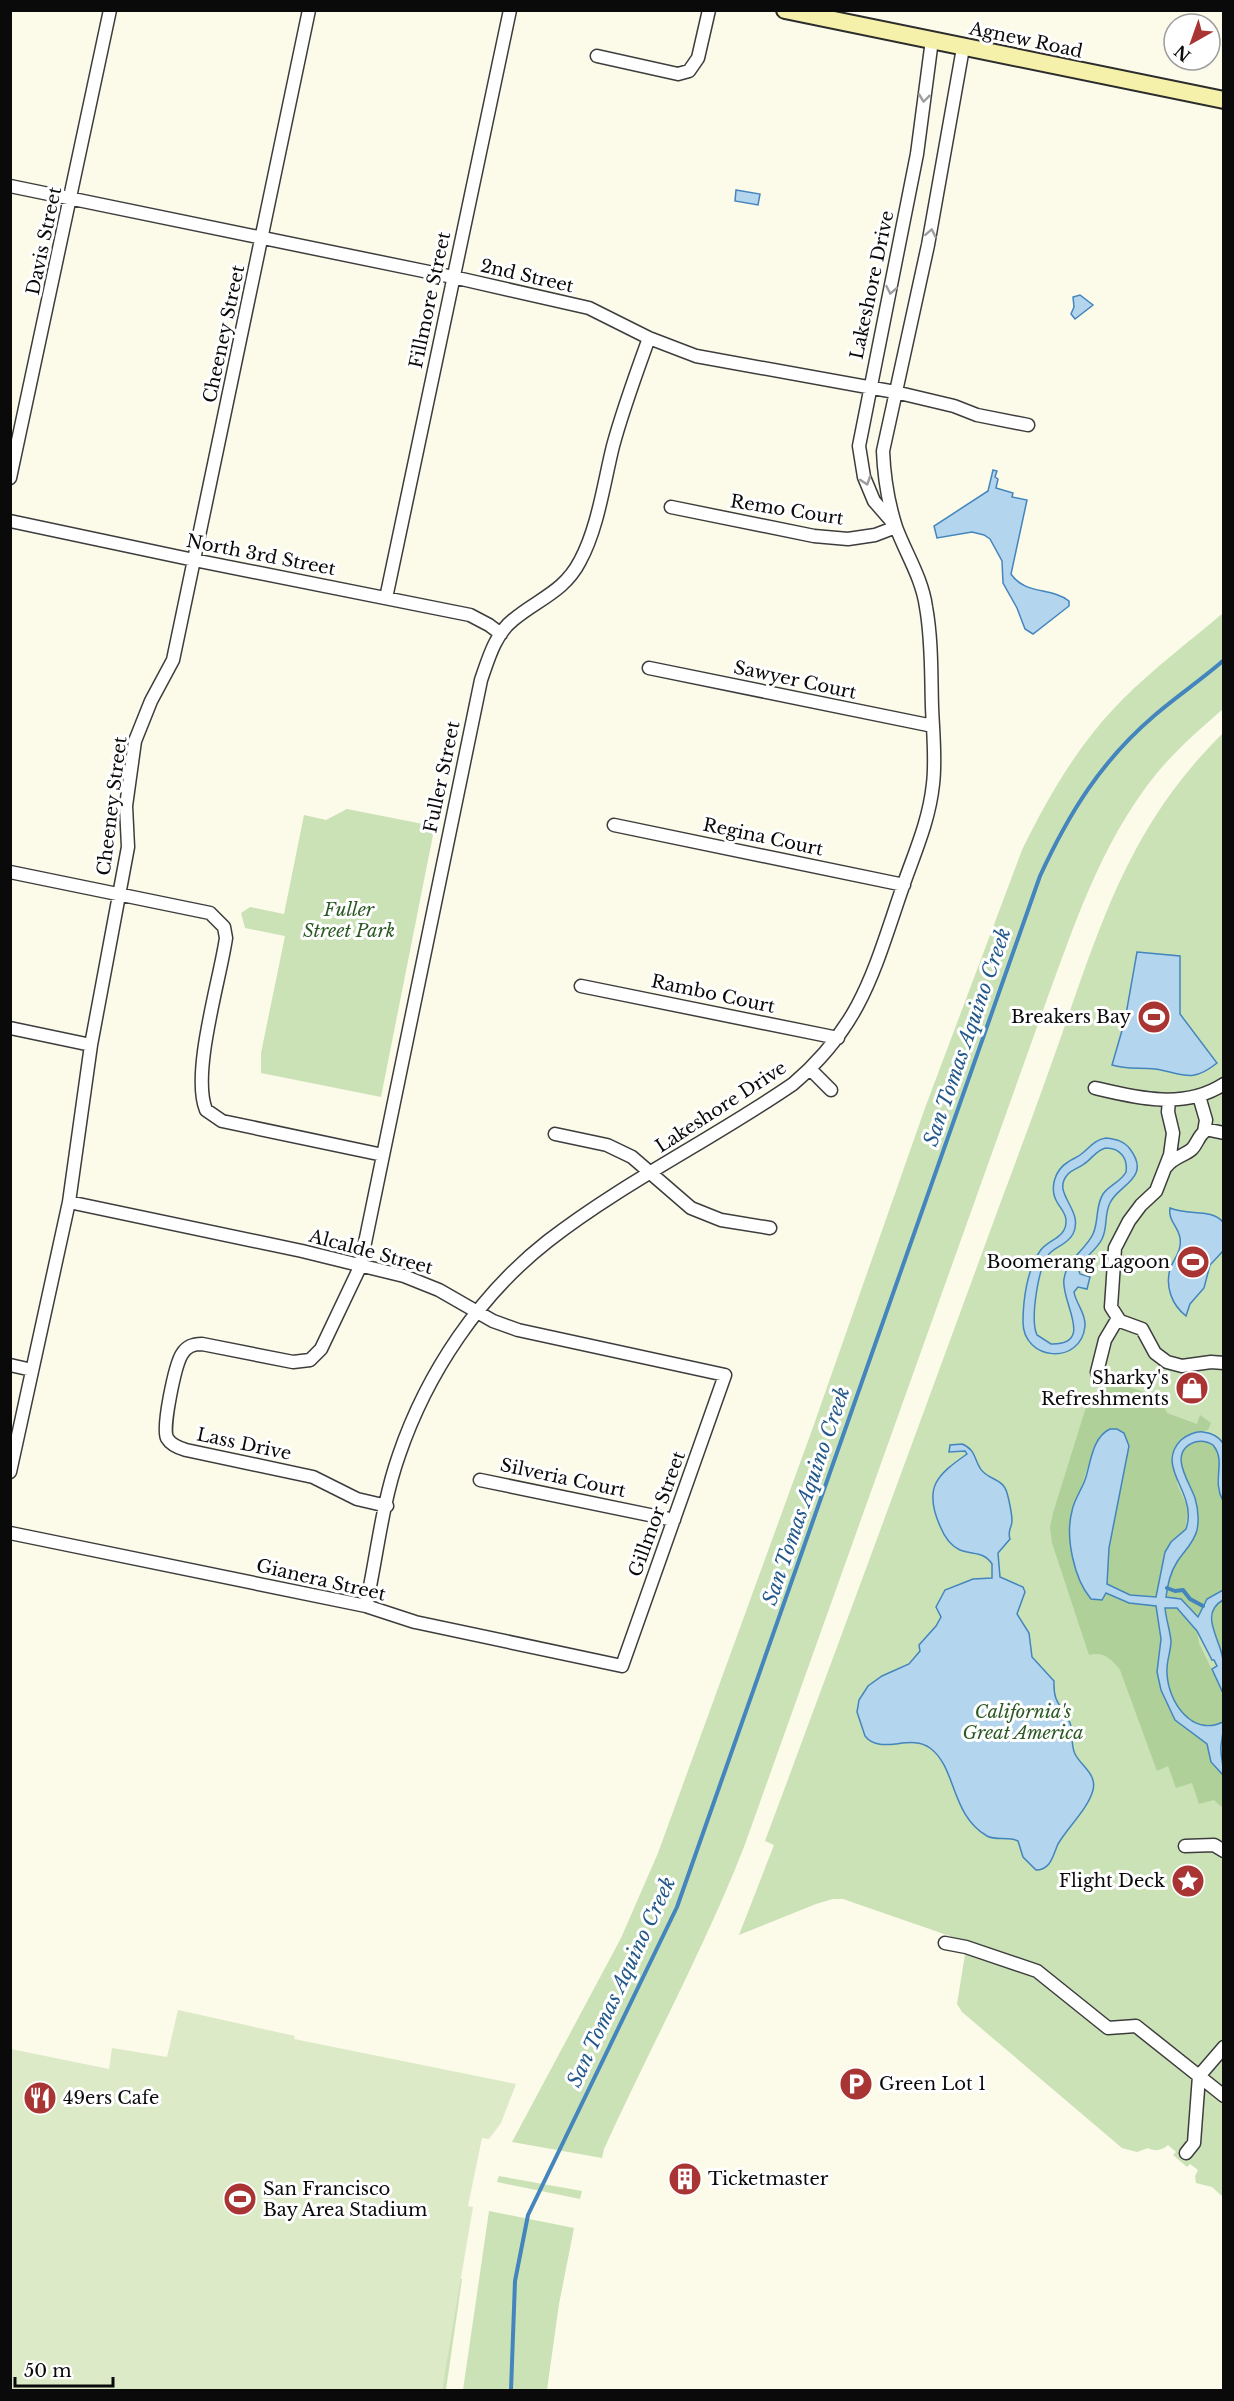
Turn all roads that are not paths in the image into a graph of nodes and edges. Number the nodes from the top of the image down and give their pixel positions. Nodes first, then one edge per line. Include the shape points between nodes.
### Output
1 (110, 10) edge
2 (309, 10) edge
3 (510, 10) edge
4 (709, 10) edge
5 (785, 10) edge
6 (932, 40) junction
7 (963, 48) junction
8 (597, 56) dead end
9 (1224, 100) edge
10 (10, 186) edge
11 (71, 198) junction
12 (263, 238) junction
13 (453, 277) junction
14 (649, 338) junction
15 (869, 387) junction
16 (895, 392) junction
17 (1028, 425) dead end
18 (10, 478) edge
19 (671, 507) dead end
20 (10, 521) edge
21 (896, 527) junction
22 (194, 560) junction
23 (386, 598) junction
24 (501, 634) junction
25 (649, 668) dead end
26 (933, 726) junction
27 (614, 825) dead end
28 (10, 872) edge
29 (904, 885) junction
30 (118, 895) junction
31 (581, 986) dead end
32 (10, 1028) edge
33 (838, 1038) junction
34 (91, 1045) junction
35 (810, 1069) junction
36 (1224, 1084) edge
37 (1095, 1088) dead end
38 (831, 1090) dead end
39 (1199, 1096) junction
40 (1169, 1100) junction
41 (1205, 1129) junction
42 (1224, 1133) edge
43 (555, 1134) dead end
44 (383, 1155) junction
45 (1164, 1170) junction
46 (651, 1174) junction
47 (69, 1202) junction
48 (770, 1228) dead end
49 (360, 1267) junction
50 (477, 1312) junction
51 (1118, 1318) junction
52 (1224, 1363) edge
53 (10, 1365) edge
54 (32, 1370) junction
55 (1097, 1372) dead end
56 (725, 1375) joint
57 (10, 1472) edge
58 (480, 1480) dead end
59 (387, 1506) junction
60 (674, 1520) junction
61 (10, 1533) edge
62 (366, 1606) junction
63 (621, 1666) joint
64 (1185, 1846) dead end
65 (1224, 1851) edge
66 (945, 1943) dead end
67 (1224, 2047) edge
68 (1199, 2076) junction
69 (1224, 2096) edge
70 (1186, 2152) dead end

1 - 11 street, Davis Street
2 - 12 street, Cheeney Street
3 - 13 street, Fillmore Street
4 - 8 street via 698,58 689,71 678,74
5 - 6 street, Agnew Road
6 - 7 street, Agnew Road
6 -> 15 street, Lakeshore Drive via 917,154
7 - 9 street, Agnew Road
16 -> 7 street, Lakeshore Drive via 928,246
10 - 11 street, 2nd Street
11 - 12 street, 2nd Street
11 - 18 street, Davis Street
12 - 13 street, 2nd Street
12 - 22 street, Cheeney Street
13 - 14 street, 2nd Street via 589,308
13 - 23 street, Fillmore Street
14 - 15 street, 2nd Street via 696,356
14 - 24 street, Fuller Street via 622,411 581,560 566,582 512,620
15 - 16 street, 2nd Street
15 -> 21 street, Lakeshore Drive via 859,446 864,477 873,501
16 - 17 street, 2nd Street
16 - 21 street, Lakeshore Drive via 883,451
19 - 21 street, Remo Court via 814,536 848,539
20 - 22 street, North 3rd Street
21 - 26 street, Lakeshore Drive via 926,605
22 - 23 street, North 3rd Street
22 - 30 street, Cheeney Street via 173,660 135,741 126,806 128,848
23 - 24 street, North 3rd Street via 470,615
24 - 44 street, Fuller Street via 481,680
25 - 26 street, Sawyer Court
26 - 29 street, Lakeshore Drive via 931,801
27 - 29 street, Regina Court
28 - 30 street
29 - 33 street, Lakeshore Drive via 869,982
30 - 34 street, Cheeney Street
30 - 44 street via 210,913 224,927 224,948 205,1045 201,1092 206,1110 222,1121
31 - 33 street, Rambo Court
32 - 34 street
33 - 35 street, Lakeshore Drive
34 - 47 street, Cheeney Street
35 - 38 street
35 - 46 street, Lakeshore Drive
36 - 39 street
37 - 40 street
39 - 40 street
39 - 41 street
40 - 45 street via 1173,1138
41 - 42 street
41 - 45 street via 1191,1150 1172,1160
43 - 46 street via 607,1145 632,1157
44 - 49 street, Fuller Street
45 - 51 street via 1156,1191 1129,1221 1116,1248 1110,1300
46 - 48 street via 691,1208 722,1220
46 - 50 street, Lakeshore Drive via 547,1242
47 - 49 street, Alcalde Street
47 - 54 street, Cheeney Street
49 - 50 street, Alcalde Street via 422,1282
49 - 59 street, Lass Drive via 321,1349 310,1360 293,1362 210,1344 188,1347 179,1360 166,1433 172,1444 186,1450 313,1477 357,1499
50 - 56 street, Alcalde Street via 518,1330
50 - 59 street, Lakeshore Drive via 443,1360 418,1407 398,1457
51 - 52 street via 1142,1329 1155,1353 1167,1362 1182,1366
51 - 55 street via 1105,1340
53 - 54 street
54 - 57 street, Cheeney Street
56 - 60 street, Gillmor Street
58 - 60 street, Silveria Court
59 - 62 street, Lakeshore Drive
60 - 63 street, Gillmor Street
61 - 62 street, Gianera Street
62 - 63 street, Gianera Street via 415,1622
64 - 65 street via 1214,1845
66 - 68 street via 1037,1971 1108,2028 1136,2026
67 - 68 street
68 - 69 street
68 - 70 street via 1194,2143

